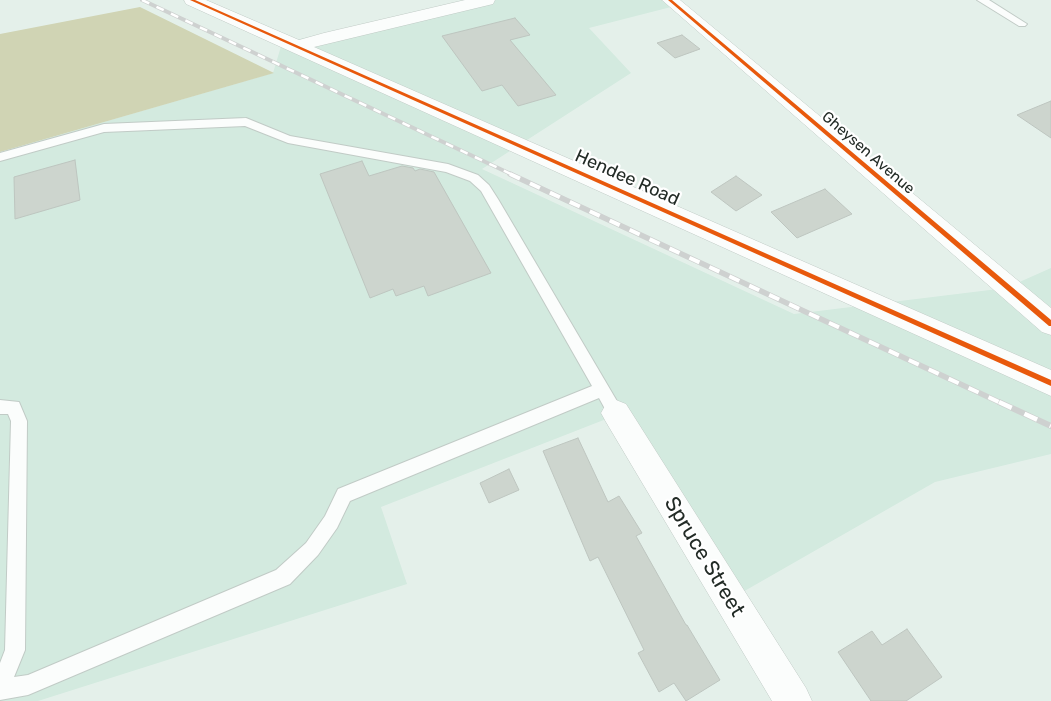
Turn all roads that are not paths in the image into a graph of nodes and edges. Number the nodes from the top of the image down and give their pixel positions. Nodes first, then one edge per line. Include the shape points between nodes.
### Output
1 (192, 0) edge
2 (487, 0) edge
3 (670, 0) edge
4 (982, 0) edge
5 (1022, 24) dead end
6 (297, 47) junction
7 (0, 157) edge
8 (1051, 324) edge
9 (1051, 383) edge
10 (609, 401) junction
11 (0, 407) edge
12 (0, 678) edge
13 (0, 690) edge
14 (792, 701) edge

1 - 6 street, Hendee Road
2 - 6 street
3 - 8 street, Gheysen Avenue
4 - 5 lane
6 - 9 street, Hendee Road
7 - 10 lane via 104,128 246,122 288,139 448,168 474,178 485,188
10 - 13 lane via 344,495 331,522 312,549 283,577 28,685
10 - 14 street, Spruce Street
11 - 12 lane via 13,407 19,421 16,650 6,673

